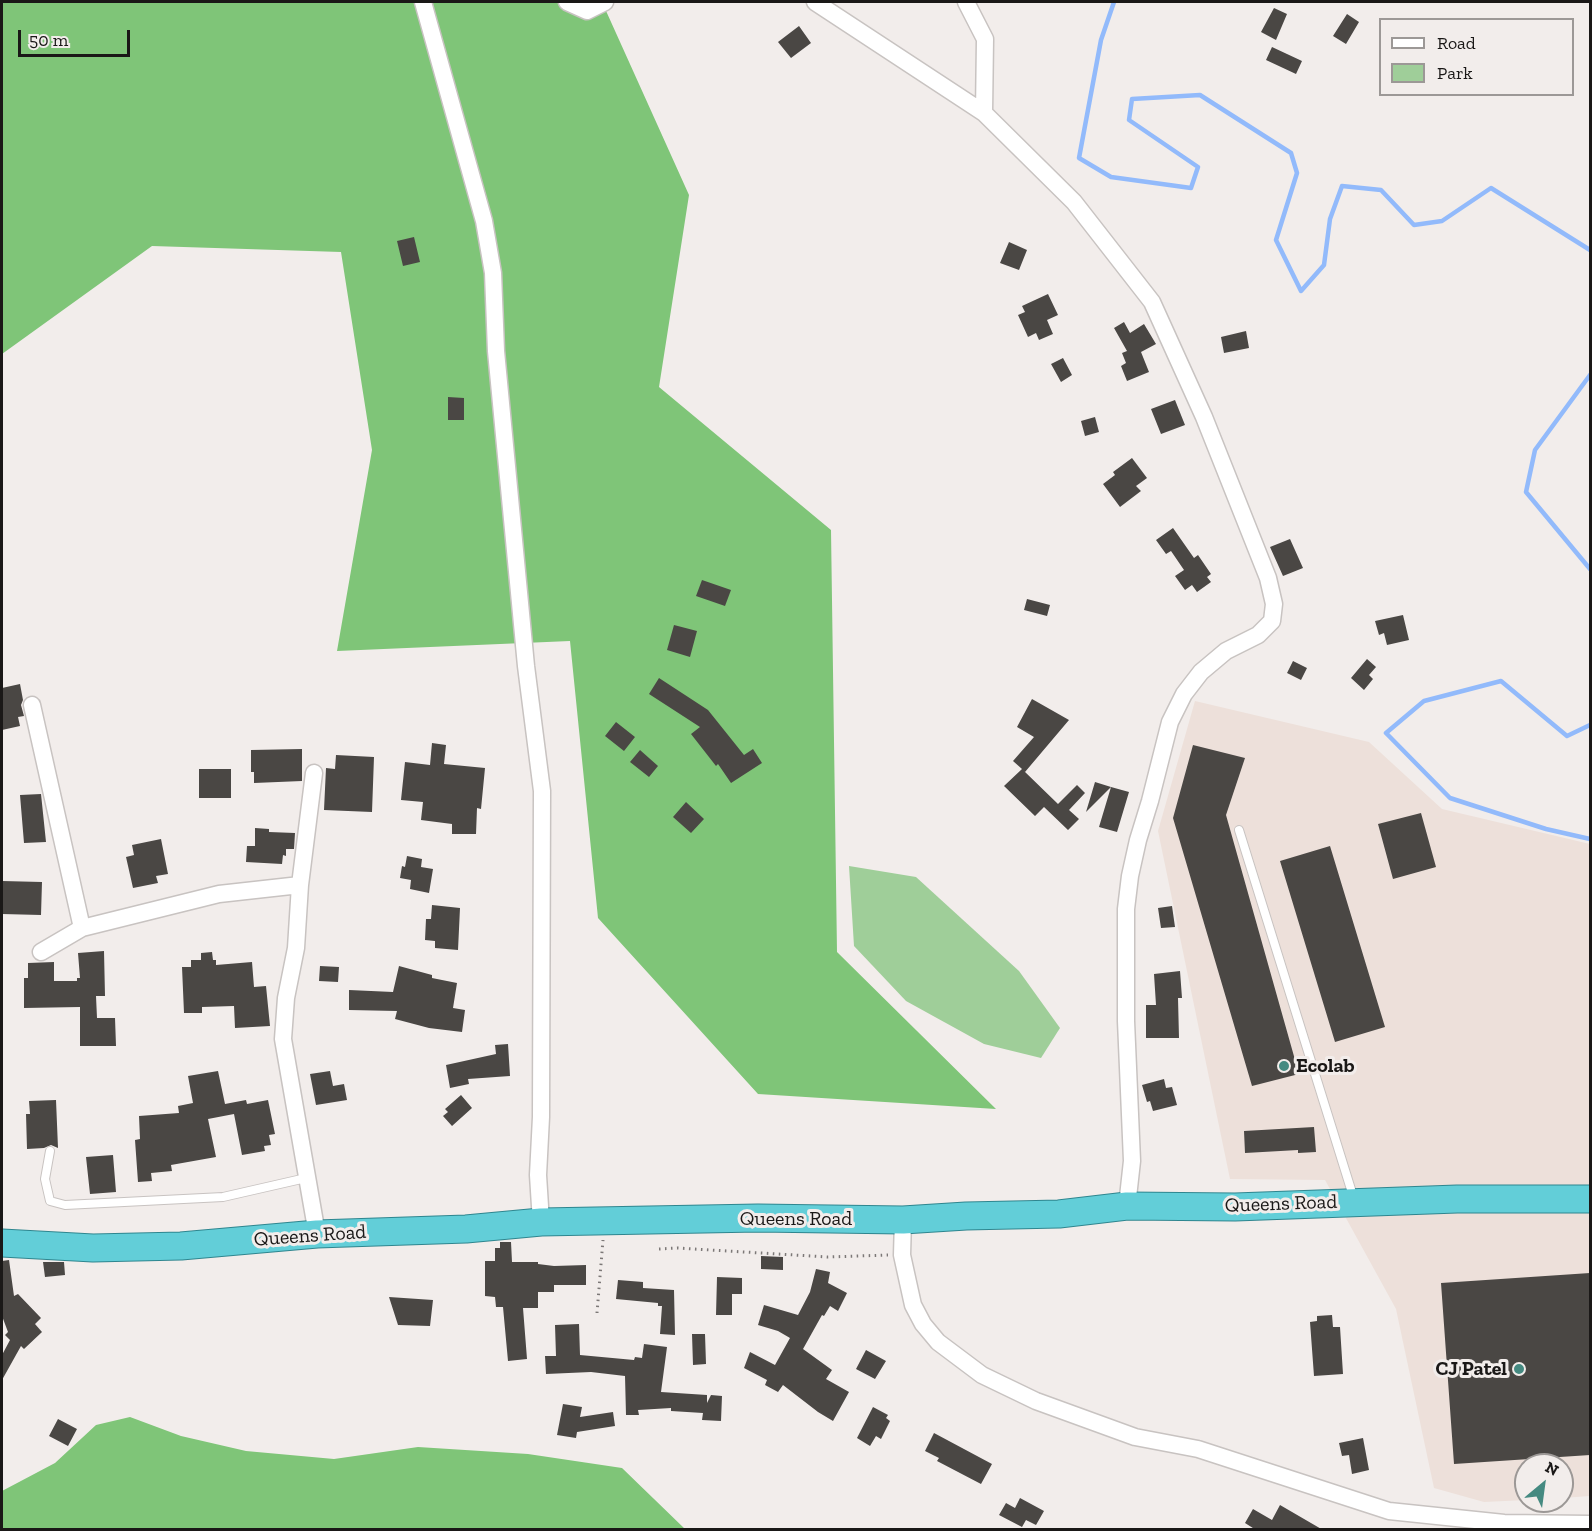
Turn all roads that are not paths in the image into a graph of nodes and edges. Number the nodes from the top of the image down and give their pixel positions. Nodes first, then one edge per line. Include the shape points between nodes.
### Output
1 (423, 2) edge
2 (567, 2) edge
3 (605, 2) edge
4 (815, 2) edge
5 (966, 2) edge
6 (984, 113) junction
7 (32, 705) dead end
8 (314, 773) dead end
9 (1239, 830) dead end
10 (300, 885) junction
11 (82, 927) junction
12 (41, 952) dead end
13 (50, 1151) dead end
14 (306, 1178) junction
15 (1590, 1199) edge
16 (1355, 1202) junction
17 (1127, 1206) junction
18 (903, 1220) junction
19 (542, 1222) junction
20 (317, 1234) junction
21 (2, 1243) edge
22 (1590, 1524) edge

1 - 19 street via 484,221 493,273 496,351 542,791 538,1175
2 - 3 street via 587,11
4 - 6 street
5 - 6 street via 985,39
6 - 17 street via 1074,202 1152,302 1208,428 1268,578 1274,604 1272,621 1258,635 1227,651 1184,694 1170,722 1138,840 1126,909 1132,1161
7 - 11 street
8 - 10 street
9 - 16 lane
10 - 11 street via 219,894
10 - 14 street via 283,1039
11 - 12 street
13 - 14 lane via 45,1179 50,1201 65,1205 223,1197
14 - 20 street
15 - 16 highway, Queens Road
16 - 17 highway, Queens Road
17 - 18 highway, Queens Road via 1059,1214
18 - 19 highway, Queens Road
18 - 22 street via 902,1255 913,1305 923,1324 938,1342 982,1375 1036,1401 1135,1437 1197,1449 1389,1511 1504,1523
19 - 20 highway, Queens Road
20 - 21 highway, Queens Road via 181,1246 93,1248

